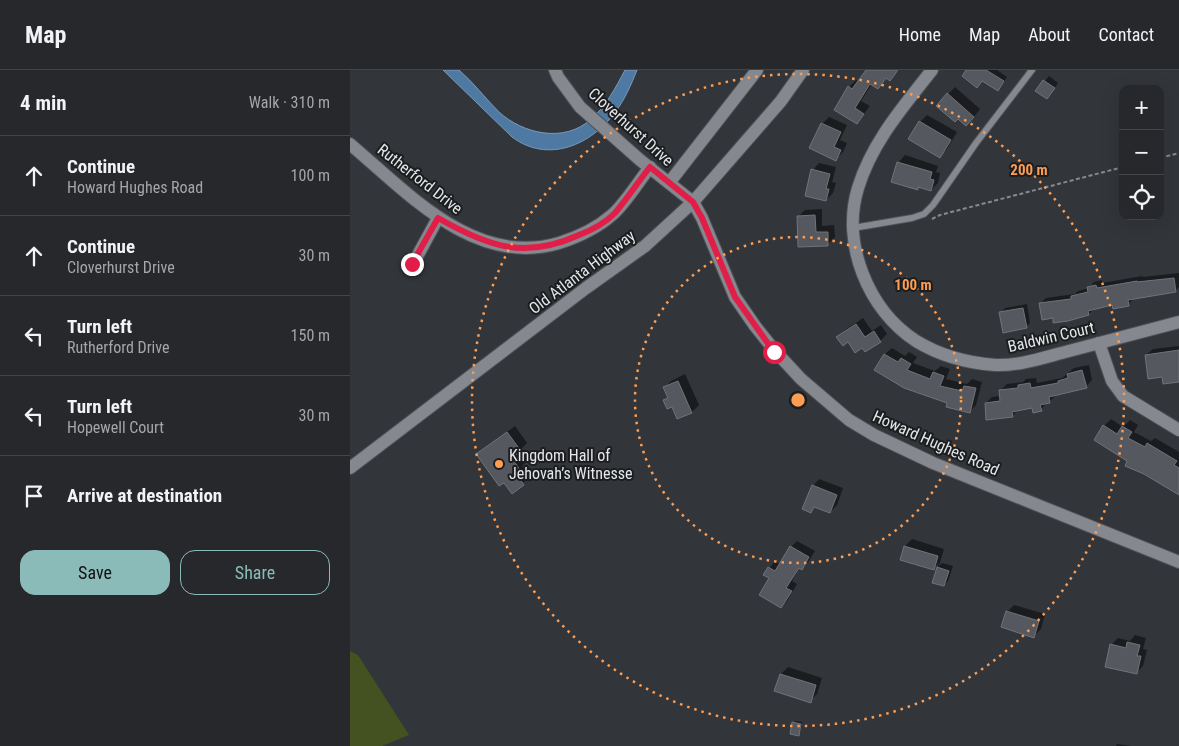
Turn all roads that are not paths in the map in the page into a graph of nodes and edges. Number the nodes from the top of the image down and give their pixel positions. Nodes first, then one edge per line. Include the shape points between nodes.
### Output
1 (555, 70) edge
2 (757, 70) edge
3 (803, 70) edge
4 (932, 70) edge
5 (1032, 70) edge
6 (350, 144) edge
7 (650, 167) junction
8 (669, 183) junction
9 (693, 202) junction
10 (438, 218) junction
11 (853, 228) junction
12 (412, 264) dead end
13 (1179, 322) edge
14 (1099, 343) junction
15 (1179, 430) edge
16 (350, 468) edge
17 (1179, 562) edge

1 - 7 street, Cloverhurst Drive via 580,107
2 - 8 street
3 - 9 street, Old Atlanta Highway via 781,101
4 - 11 street, Baldwin Court via 884,132 869,159 858,190
5 - 11 lane via 924,214
6 - 10 street, Rutherford Drive
7 - 8 street, Cloverhurst Drive
7 - 10 street, Rutherford Drive via 614,214 593,229 543,248 490,243
8 - 9 street, Cloverhurst Drive
9 - 16 street, Old Atlanta Highway via 645,246
9 - 17 street, Howard Hughes Road via 735,297 755,326 774,352 849,420 933,463
10 - 12 street
11 - 14 street, Baldwin Court via 864,279 879,304 894,323 942,354 996,365 1025,362
13 - 14 street, Baldwin Court
14 - 15 street via 1112,381 1123,396

